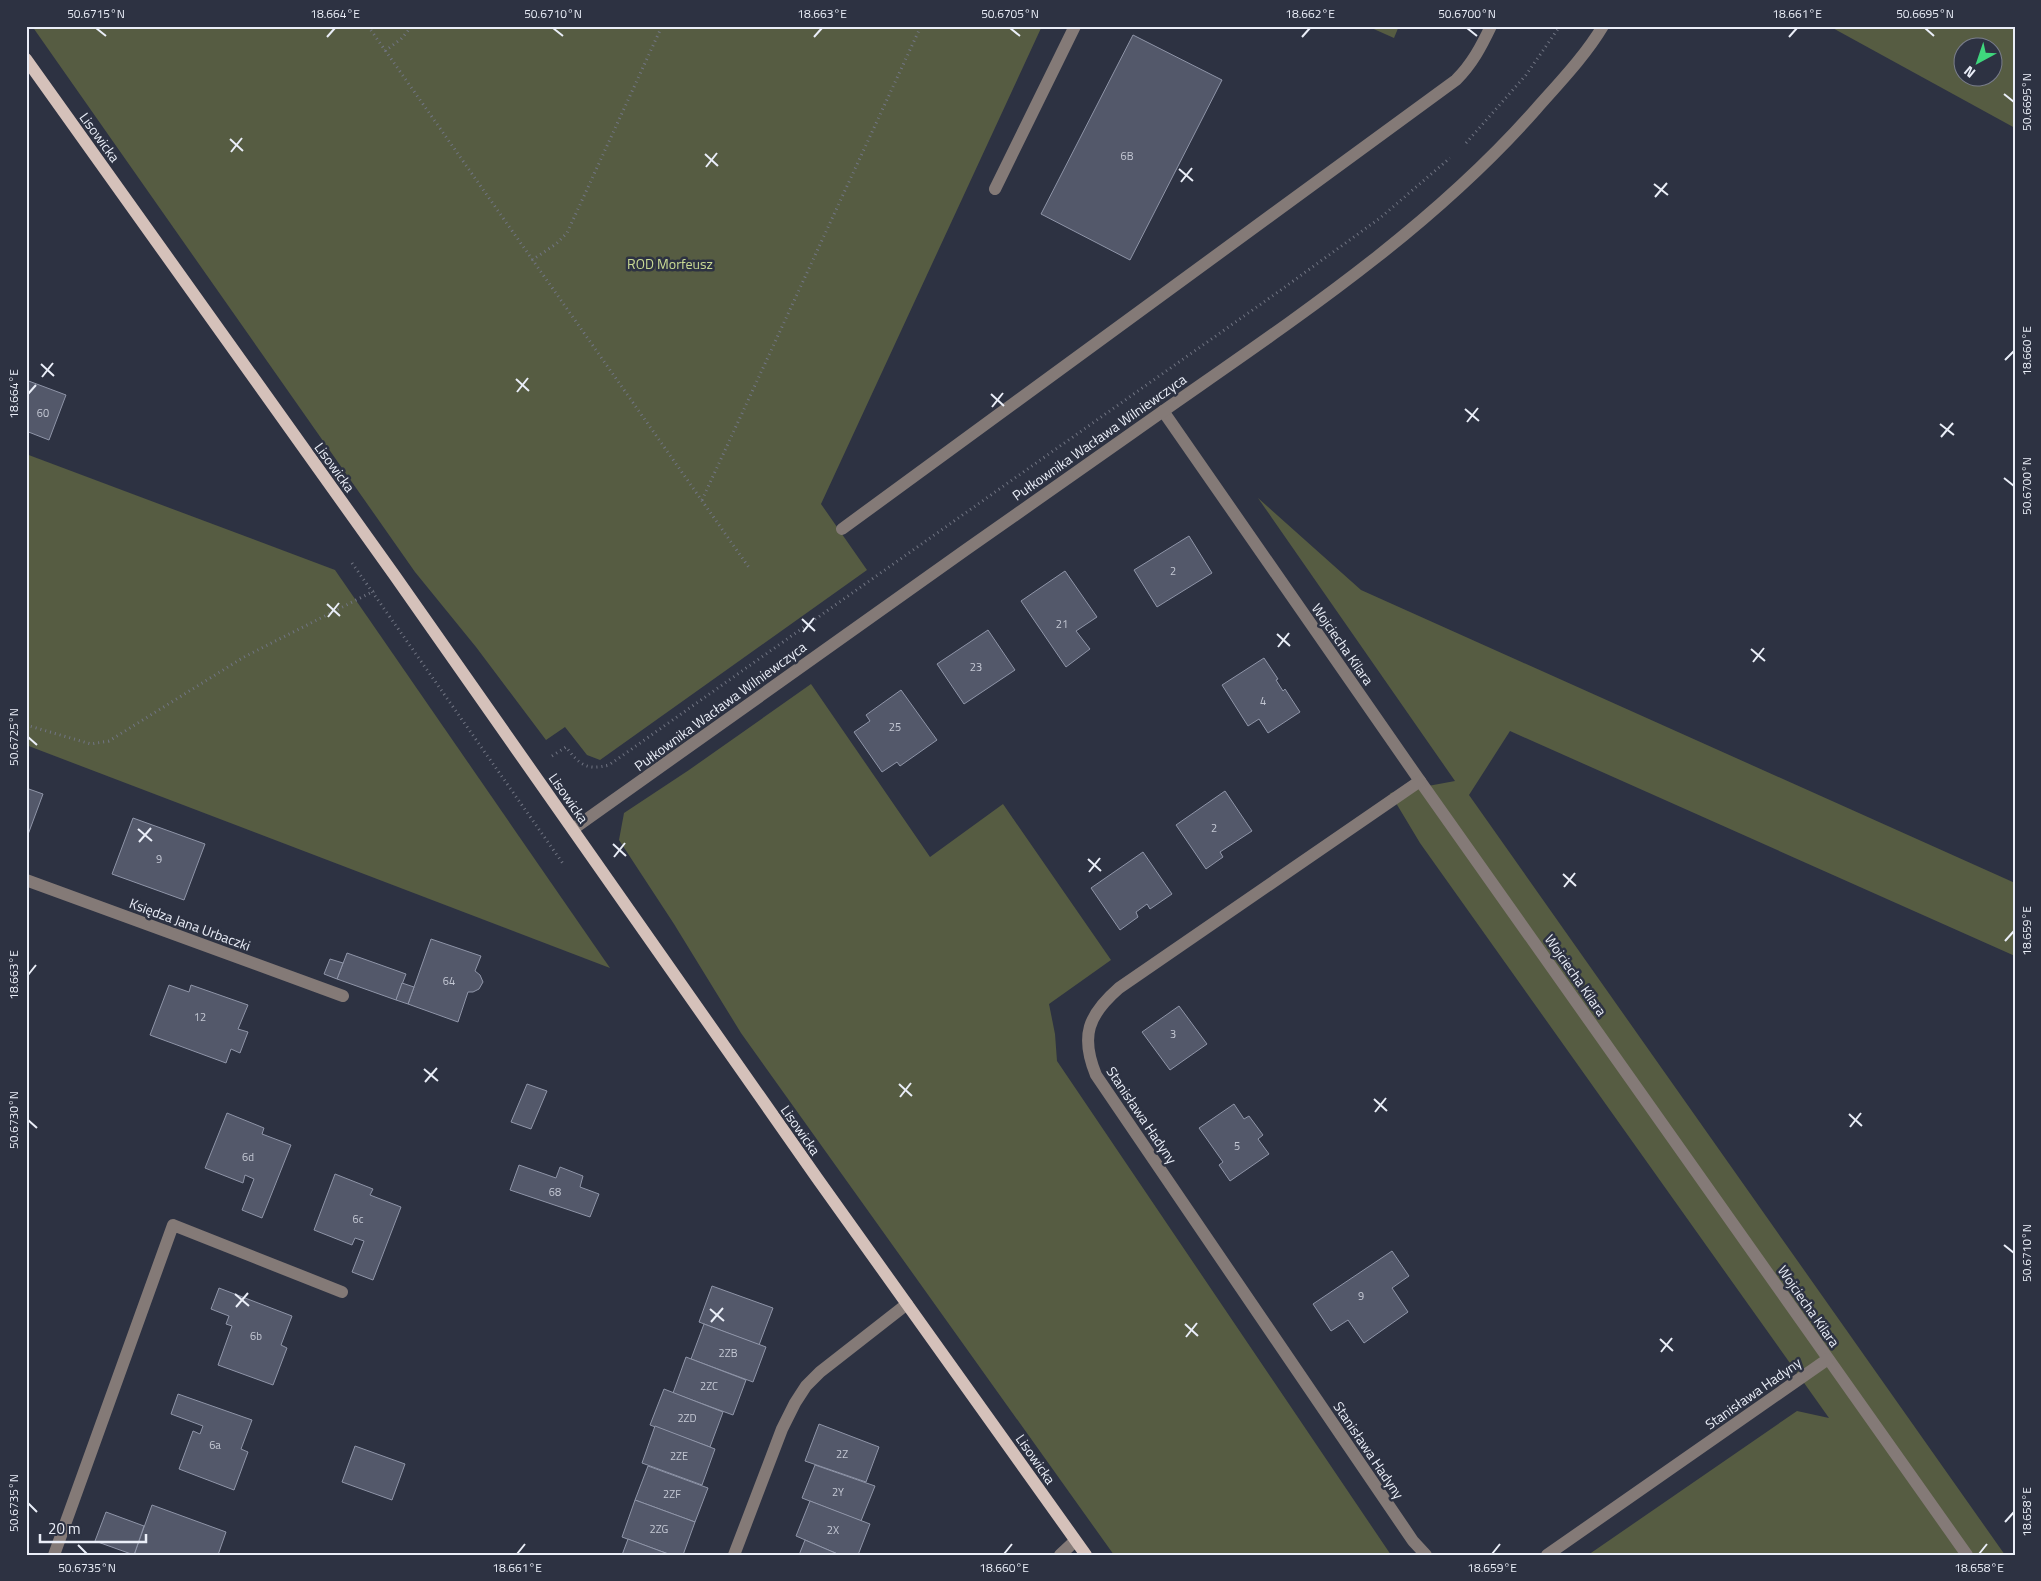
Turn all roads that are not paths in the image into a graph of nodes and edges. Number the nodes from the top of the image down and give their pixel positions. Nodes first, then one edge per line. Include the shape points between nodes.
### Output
1 (1076, 26) edge
2 (1491, 26) edge
3 (1604, 26) edge
4 (26, 59) edge
5 (995, 188) dead end
6 (1163, 411) junction
7 (842, 528) dead end
8 (1420, 781) junction
9 (573, 829) junction
10 (26, 880) edge
11 (343, 996) dead end
12 (342, 1292) dead end
13 (906, 1304) junction
14 (1828, 1360) junction
15 (1075, 1541) junction
16 (54, 1555) edge
17 (734, 1555) edge
18 (1060, 1555) edge
19 (1086, 1555) edge
20 (1426, 1555) edge
21 (1547, 1555) edge
22 (1967, 1555) edge

1 - 5 street
2 - 7 street via 1476,56 1456,80
3 - 6 street, Pułkownika Wacława Wilniewczyca via 1511,138 1458,190 1402,238
4 - 9 main road, Lisowicka
6 - 8 street, Wojciecha Kilara
6 - 9 street, Pułkownika Wacława Wilniewczyca
8 - 14 street, Wojciecha Kilara
8 - 20 street, Stanisława Hadyny via 1119,988 1095,1013 1088,1029 1087,1047 1096,1075
9 - 13 main road, Lisowicka
10 - 11 street, Księdza Jana Urbaczki
12 - 16 street via 173,1225
13 - 15 main road, Lisowicka
13 - 17 street via 820,1372 799,1397 782,1429
14 - 21 street, Stanisława Hadyny
14 - 22 street, Wojciecha Kilara
15 - 18 street
15 - 19 main road, Lisowicka

